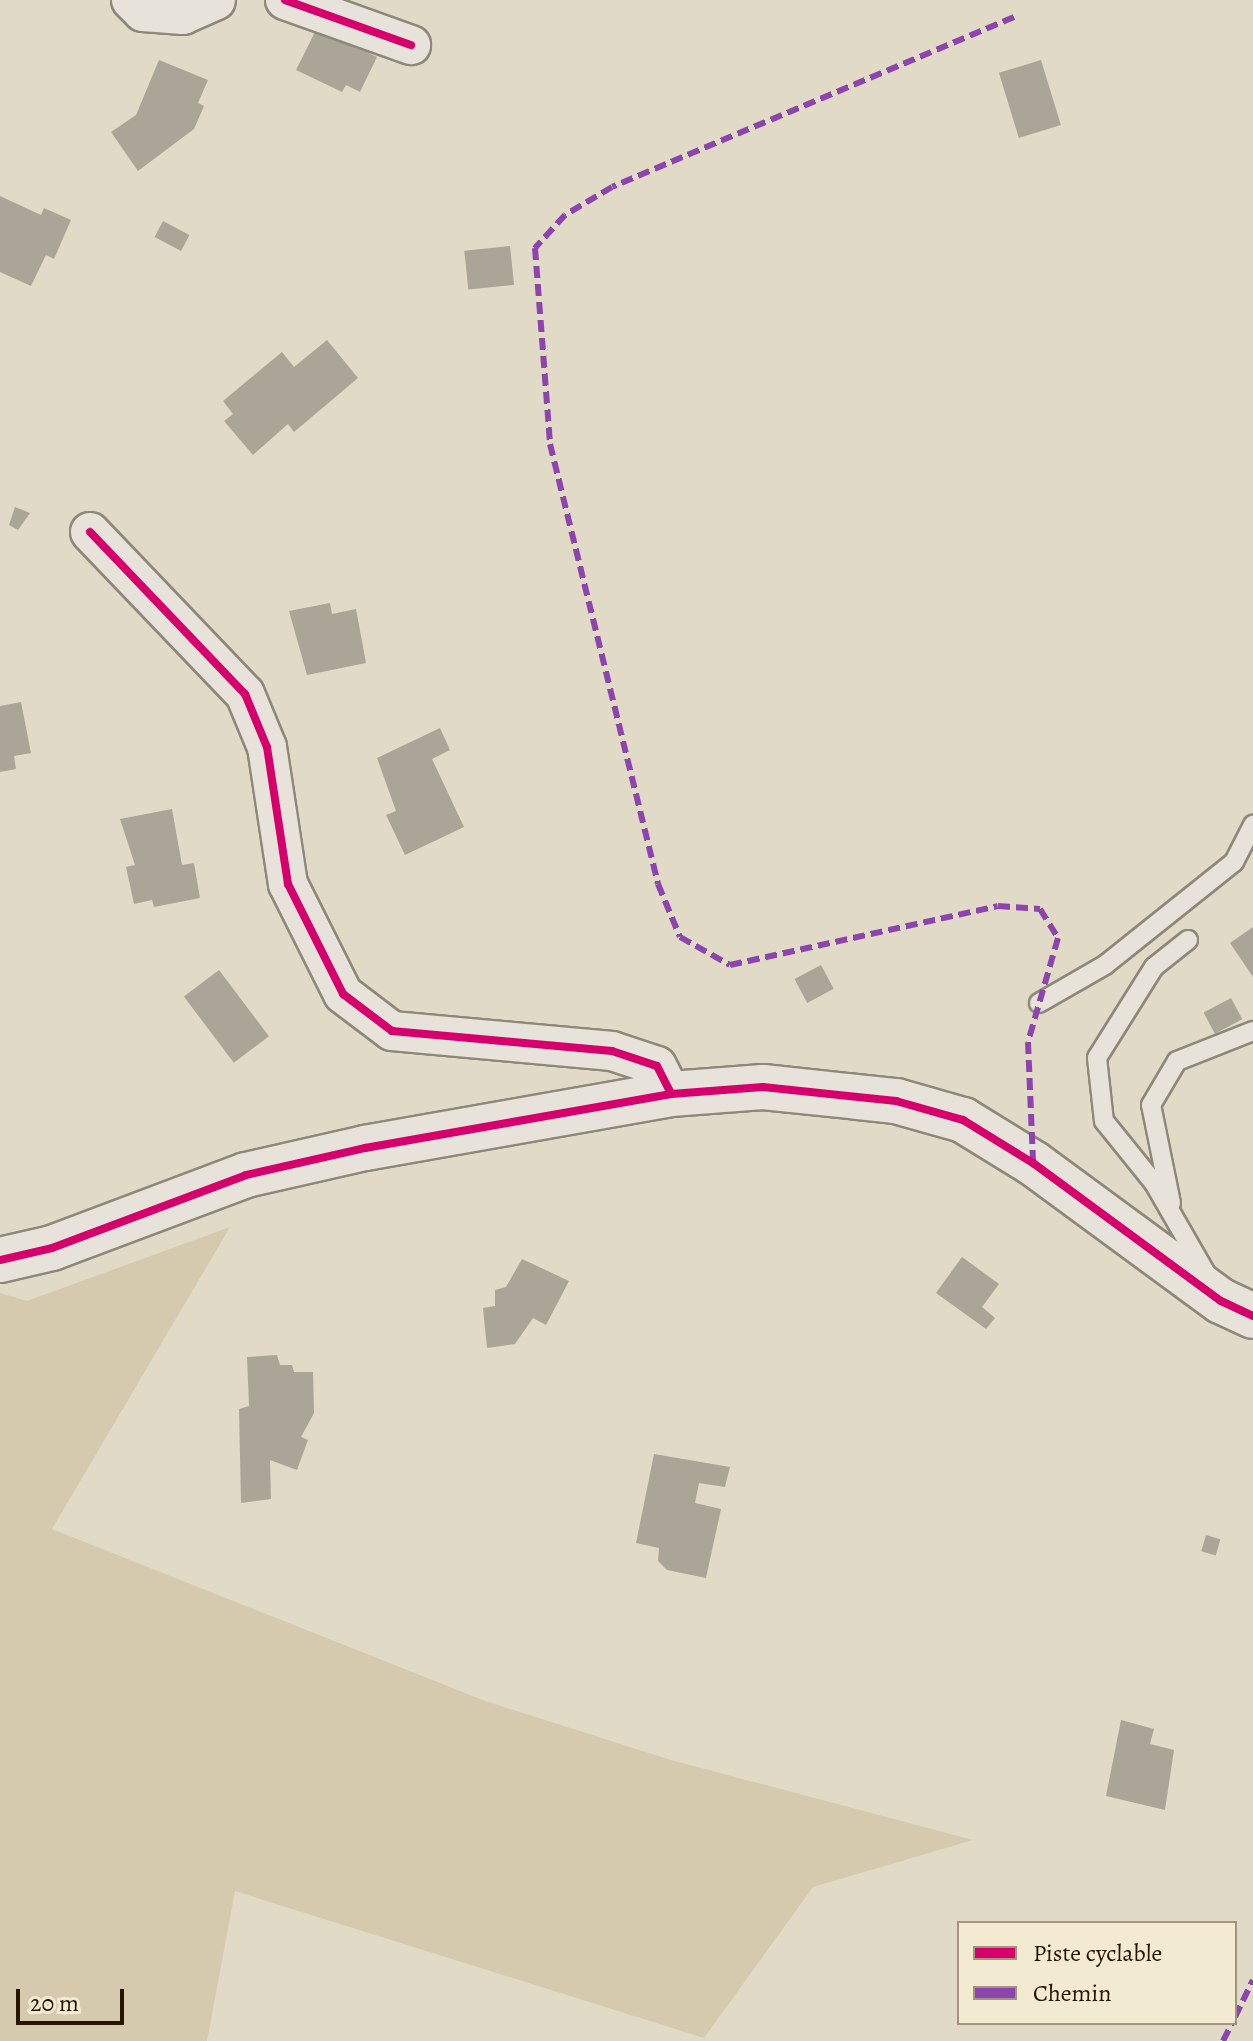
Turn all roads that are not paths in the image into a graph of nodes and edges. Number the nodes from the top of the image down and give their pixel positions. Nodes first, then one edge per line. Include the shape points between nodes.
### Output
1 (131, 0) edge
2 (216, 0) edge
3 (285, 0) edge
4 (411, 45) dead end
5 (90, 532) dead end
6 (1253, 825) edge
7 (1188, 940) dead end
8 (1039, 1003) dead end
9 (1253, 1031) edge
10 (671, 1094) junction
11 (1173, 1213) junction
12 (0, 1260) edge
13 (1237, 1308) edge

1 - 2 street via 143,12 183,15
3 - 4 street
5 - 10 street via 245,694 267,747 288,884 343,994 392,1031 612,1051 657,1066
6 - 8 lane via 1234,862 1105,965
7 - 11 lane via 1154,967 1097,1058 1104,1121
9 - 11 lane via 1177,1061 1151,1105
10 - 12 street via 365,1148 246,1175 52,1248
10 - 13 street via 763,1087 896,1101 963,1120 1033,1163
11 - 13 lane

